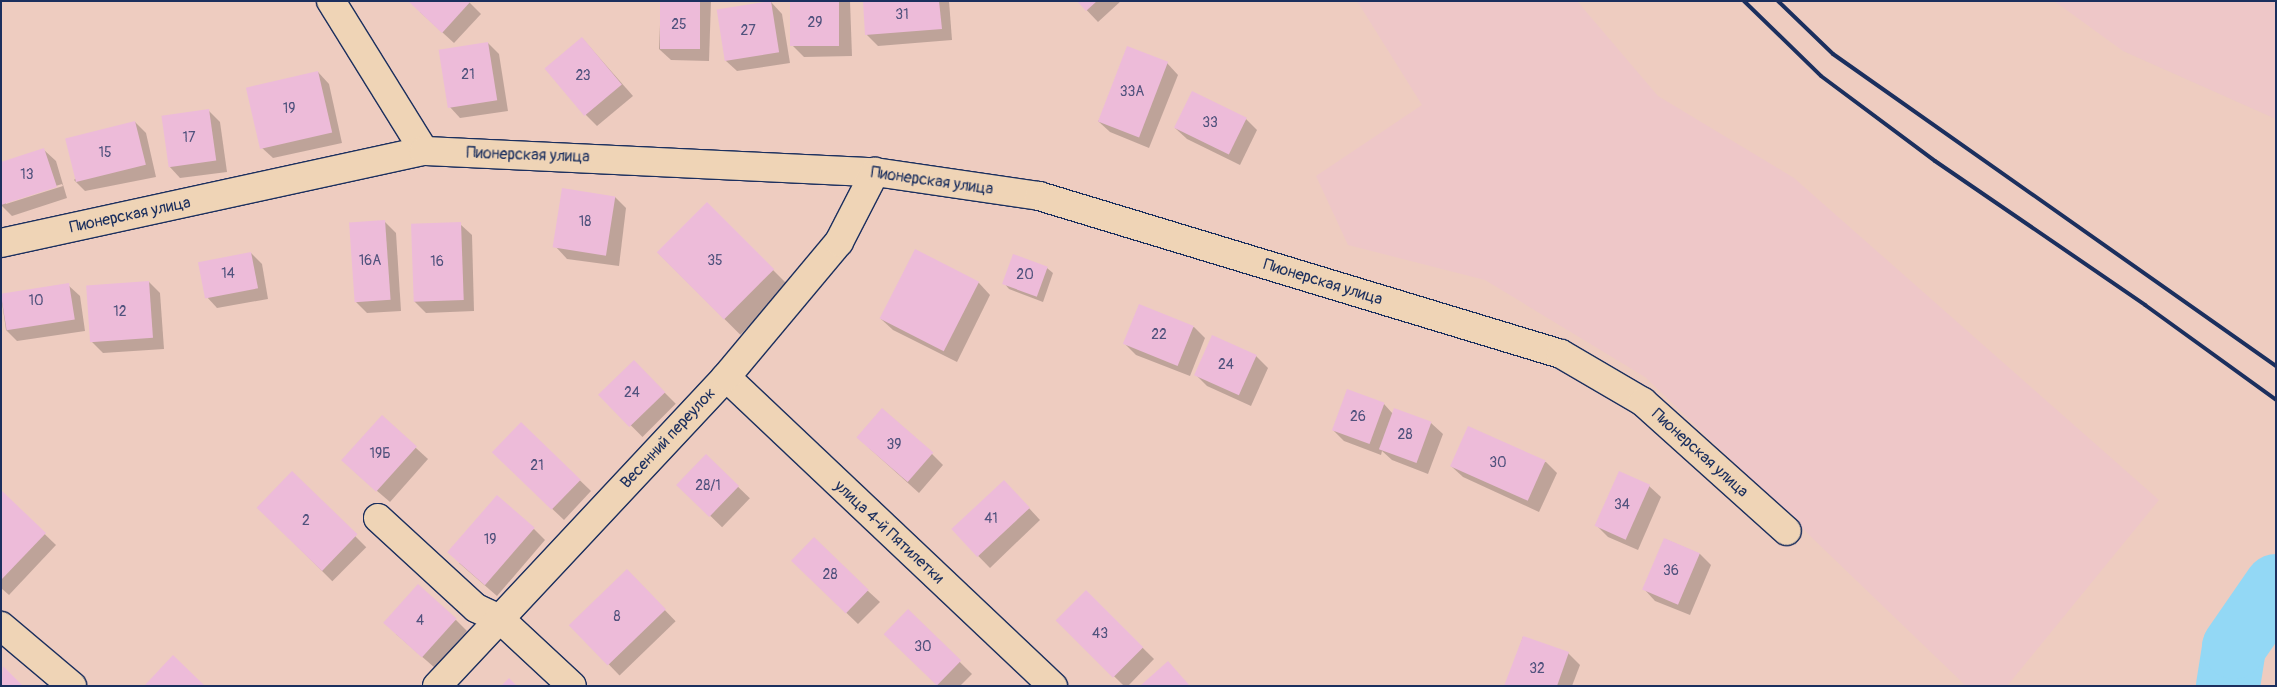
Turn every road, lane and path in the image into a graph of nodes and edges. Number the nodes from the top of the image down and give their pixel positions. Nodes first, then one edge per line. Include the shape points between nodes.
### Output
1 (331, 1) edge
2 (424, 151) junction
3 (875, 172) junction
4 (1, 243) edge
5 (726, 377) junction
6 (378, 518) dead end
7 (1787, 531) dead end
8 (500, 619) junction
9 (1, 626) edge
10 (72, 686) edge
11 (437, 686) edge
12 (572, 686) edge
13 (1054, 686) edge

1 - 2 street
2 - 3 street, Пионерская улица
2 - 4 street, Пионерская улица
3 - 5 street, Весенний переулок via 839,242
3 - 7 street, Пионерская улица via 1039,196 1561,354 1643,402
5 - 8 street, Весенний переулок
5 - 13 street, улица 4-й Пятилетки
6 - 8 street via 476,608
8 - 11 street, Весенний переулок
8 - 12 street
9 - 10 street

